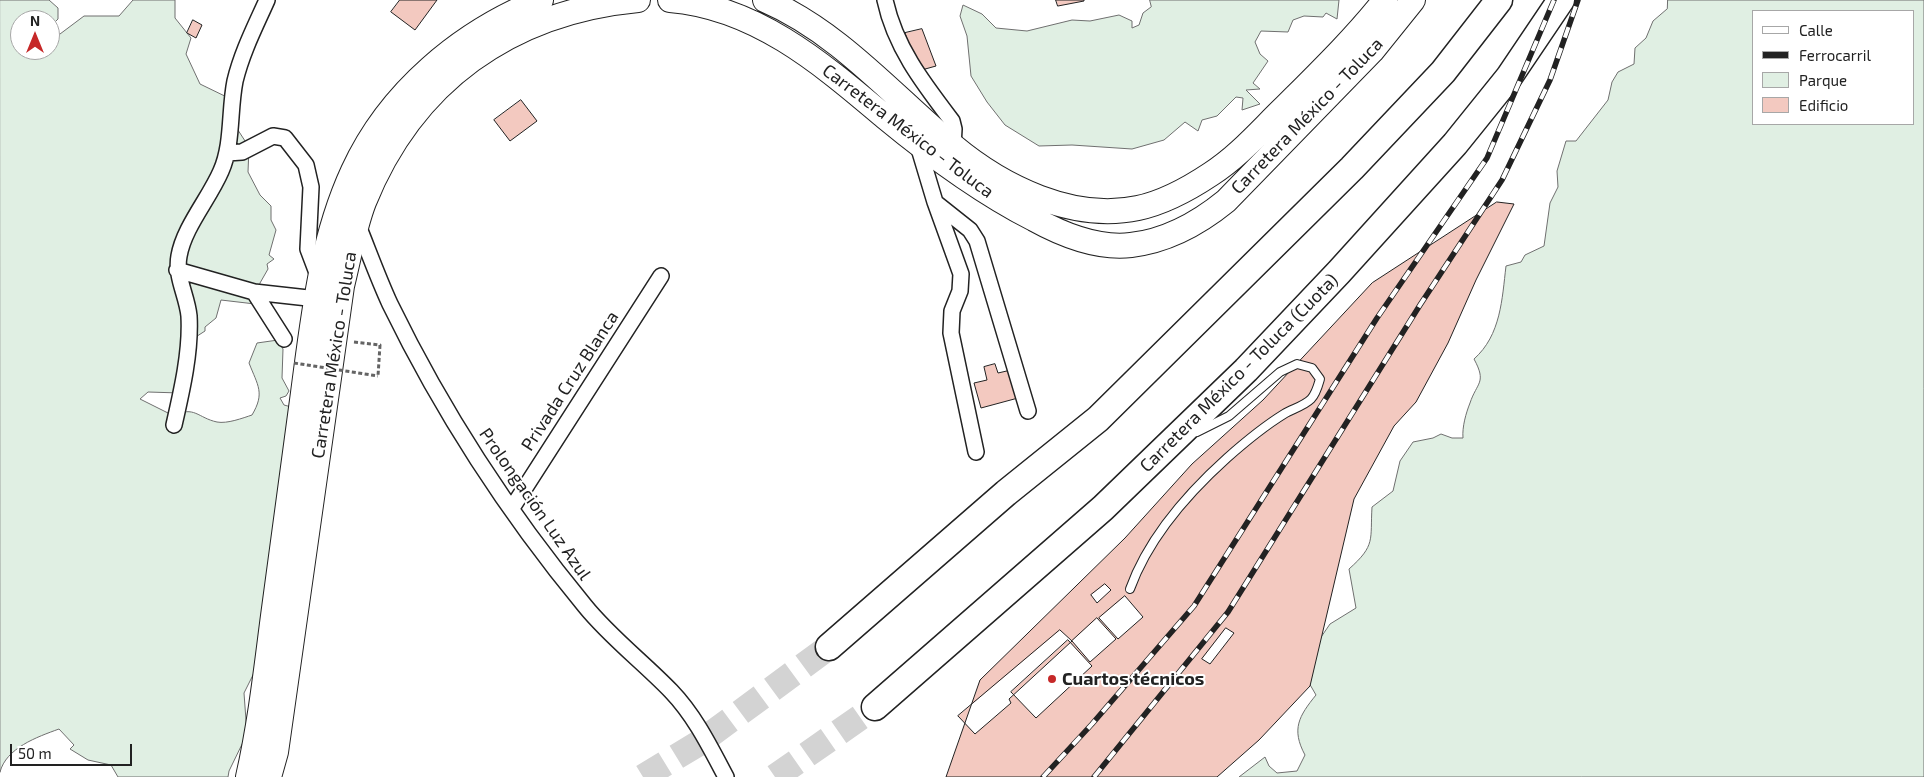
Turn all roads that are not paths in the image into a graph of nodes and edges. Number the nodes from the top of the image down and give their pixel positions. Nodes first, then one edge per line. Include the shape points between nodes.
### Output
1 (267, 0) edge
2 (541, 0) edge
3 (638, 0) edge
4 (670, 0) edge
5 (766, 0) edge
6 (885, 0) edge
7 (1385, 0) edge
8 (1413, 0) edge
9 (1499, 0) edge
10 (1561, 0) edge
11 (916, 141) junction
12 (953, 146) junction
13 (227, 152) junction
14 (935, 202) junction
15 (358, 223) junction
16 (177, 270) junction
17 (661, 276) dead end
18 (318, 289) junction
19 (254, 292) junction
20 (284, 339) dead end
21 (1028, 411) dead end
22 (174, 425) dead end
23 (1168, 446) junction
24 (976, 452) dead end
25 (512, 508) junction
26 (1130, 589) dead end
27 (829, 647) tunnel mouth
28 (874, 708) tunnel mouth
29 (248, 777) edge
30 (269, 777) edge
31 (726, 777) edge

1 - 13 street via 246,44 235,82
2 - 18 main road, Carretera México - Toluca via 497,20 456,46 433,65 387,115 344,190
3 - 15 main road, Carretera México - Toluca via 604,4 547,18 492,45 462,67 414,114 396,137 372,184
4 - 11 main road, Carretera México - Toluca via 704,4 761,26 838,76
5 - 12 main road, Carretera México - Toluca via 822,33 857,60
6 - 12 street via 905,55 952,121
7 - 12 main road, Carretera México - Toluca via 1238,154 1188,188 1138,208 1106,211 1064,206 1020,189
8 - 11 main road, Carretera México - Toluca via 1372,51 1226,201 1191,225 1157,239 1131,245 1099,244 1061,232 988,194
9 - 27 highway via 1444,72 1098,420 1006,493
10 - 23 highway, Carretera México - Toluca (Cuota) via 1509,77 1455,144 1246,370
11 - 14 street
13 - 16 street via 221,171 184,239
13 - 18 street via 242,152 273,136 285,138 306,165 310,188 308,248
14 - 21 street via 970,230 977,241
14 - 24 street via 961,274 960,291 952,311 951,333
15 - 25 street, Prolongación Luz Azul via 389,302 418,358 452,418
15 - 30 main road, Carretera México - Toluca via 333,339 305,556 276,752
16 - 19 street
16 - 22 street via 186,298 189,323 183,384
17 - 25 street, Privada Cruz Blanca
18 - 19 street
18 - 29 main road, Carretera México - Toluca via 265,678
19 - 20 street
23 - 26 lane via 1229,416 1280,372 1297,364 1312,368 1320,379 1310,400 1255,433 1194,492 1162,529 1137,568
23 - 28 highway, Carretera México - Toluca (Cuota) via 1103,508
25 - 31 street, Prolongación Luz Azul via 586,608 687,710

